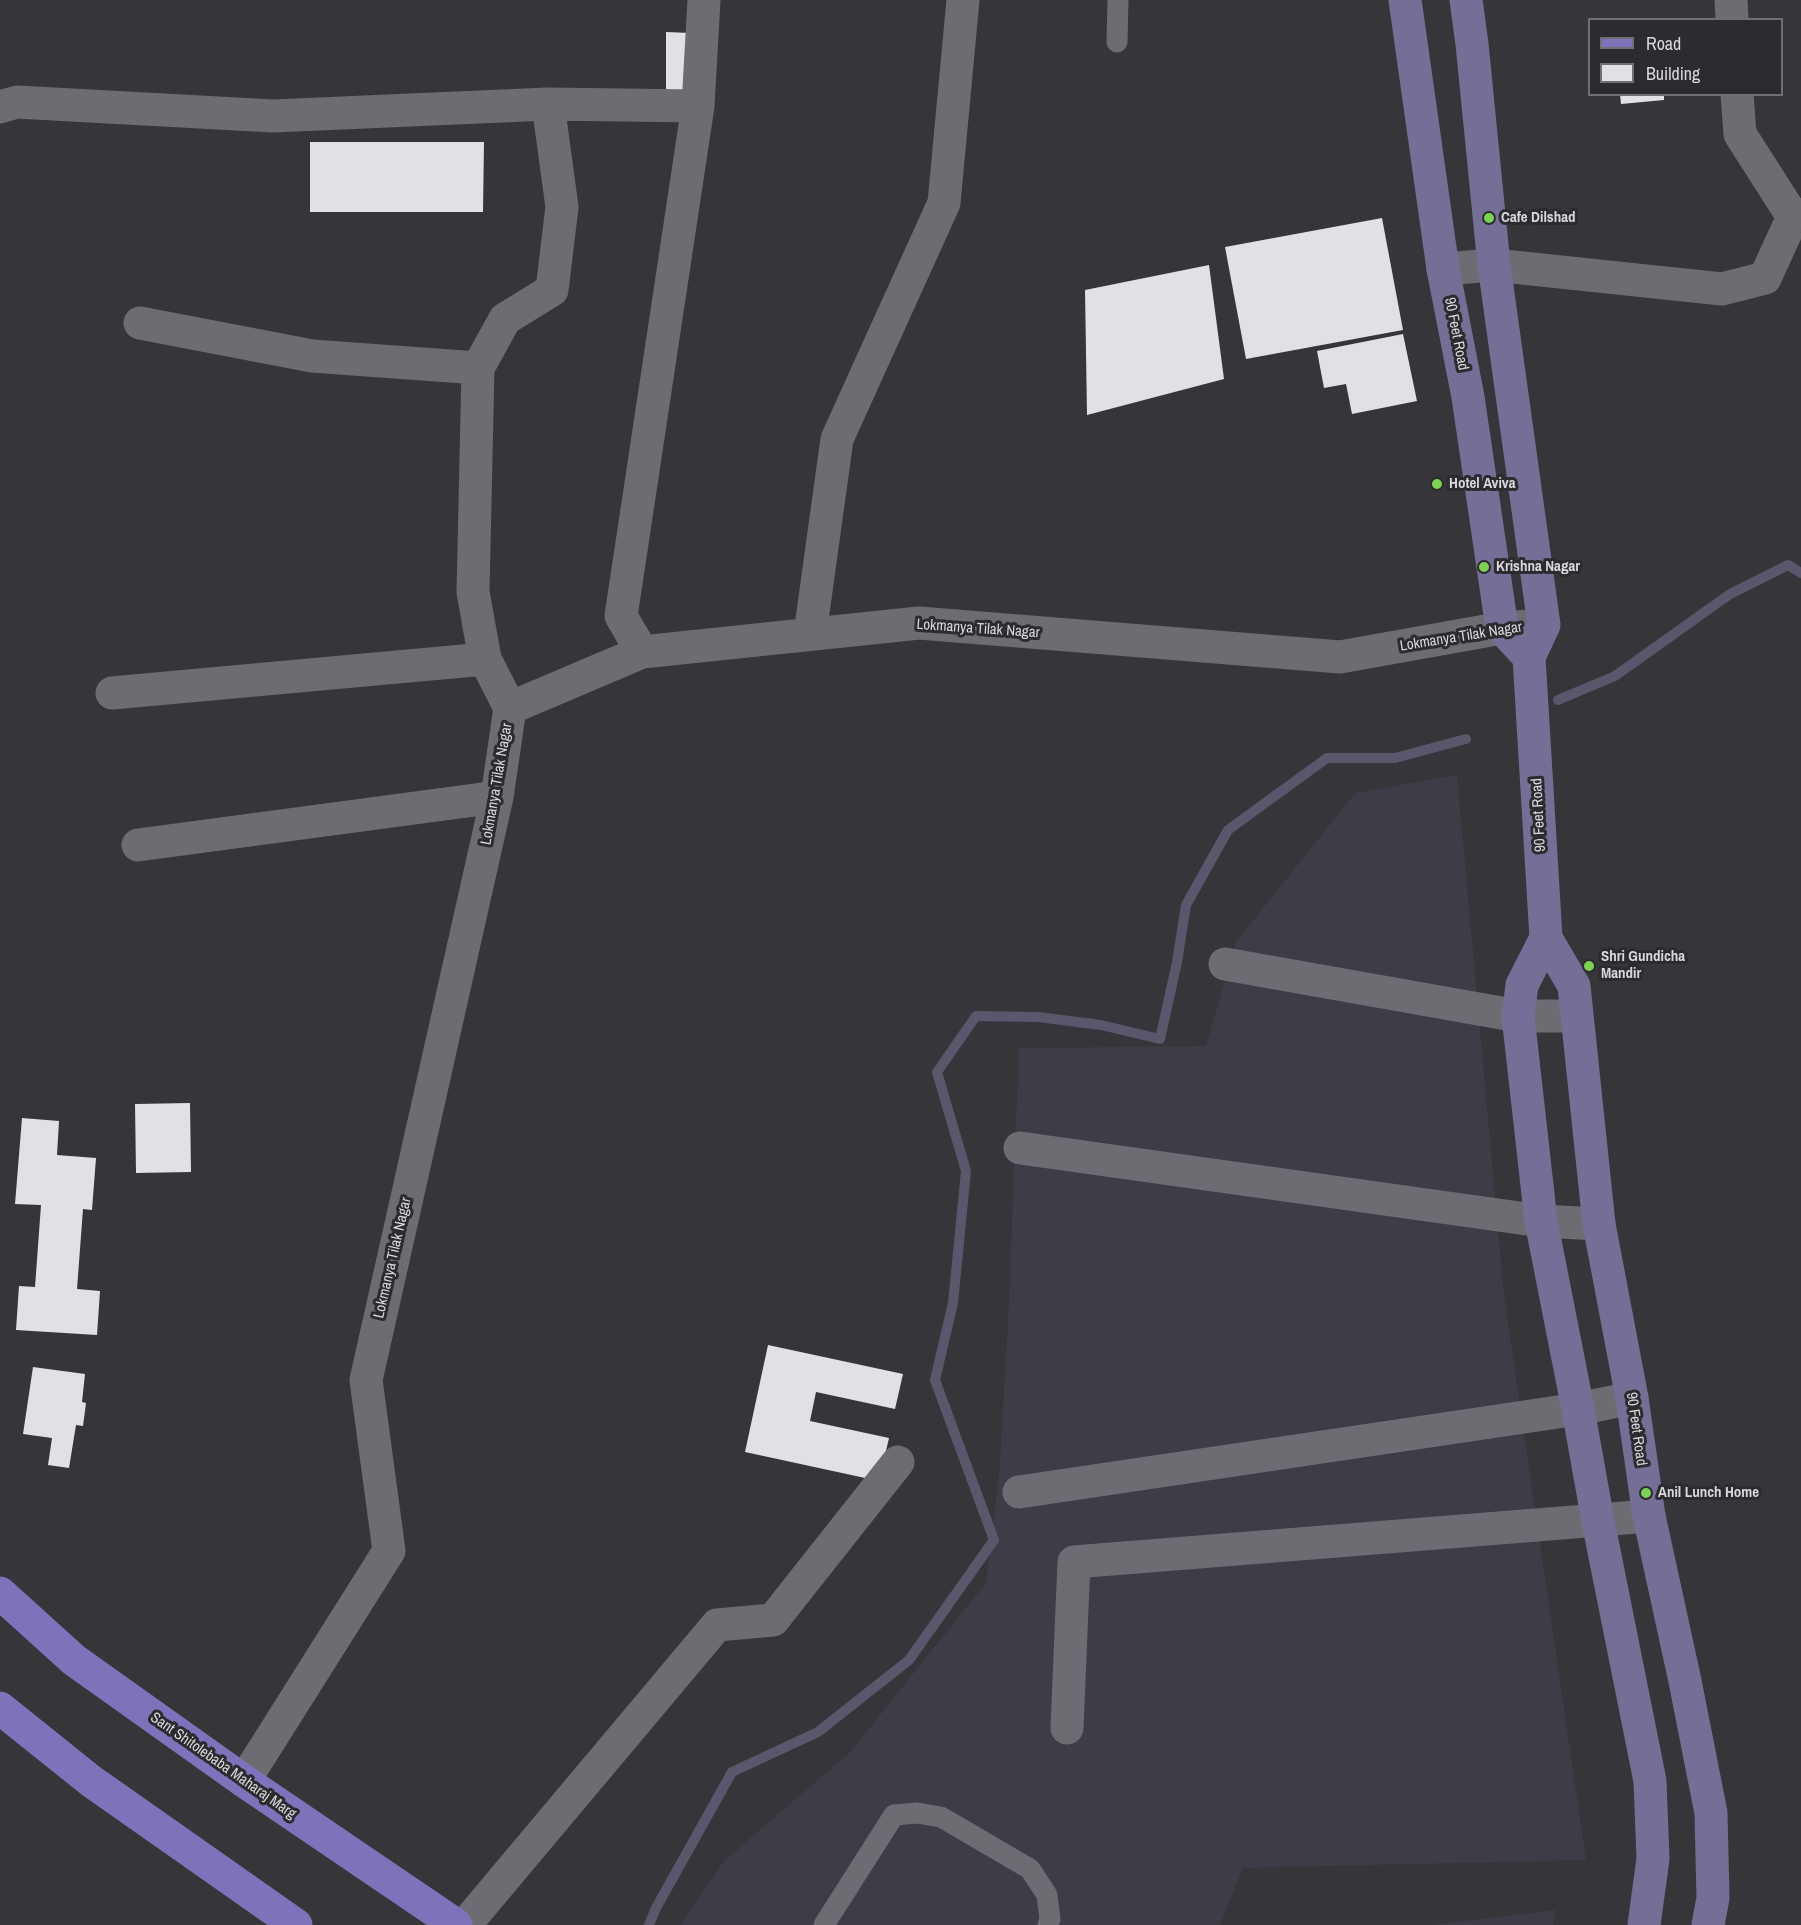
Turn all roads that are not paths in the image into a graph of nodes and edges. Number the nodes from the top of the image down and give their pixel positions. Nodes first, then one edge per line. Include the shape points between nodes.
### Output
1 (704, 0) edge
2 (963, 0) edge
3 (1118, 0) edge
4 (1405, 0) edge
5 (1466, 0) edge
6 (1731, 0) edge
7 (1732, 18) edge
8 (1116, 42) dead end
9 (1737, 96) edge
10 (548, 104) junction
11 (0, 106) edge
12 (698, 106) junction
13 (1797, 216) edge
14 (1494, 266) junction
15 (1443, 269) junction
16 (140, 323) dead end
17 (478, 368) junction
18 (1544, 625) junction
19 (1502, 628) junction
20 (810, 634) junction
21 (642, 652) junction
22 (1529, 657) junction
23 (485, 659) junction
24 (112, 693) dead end
25 (510, 708) junction
26 (497, 797) junction
27 (138, 845) dead end
28 (1546, 938) junction
29 (1225, 964) dead end
30 (1518, 1016) junction
31 (1576, 1016) junction
32 (1020, 1148) dead end
33 (1541, 1221) junction
34 (1599, 1224) junction
35 (1632, 1398) junction
36 (1578, 1409) junction
37 (898, 1462) dead end
38 (1019, 1492) dead end
39 (1649, 1516) junction
40 (1598, 1521) junction
41 (0, 1593) edge
42 (0, 1708) edge
43 (1067, 1728) dead end
44 (244, 1781) junction
45 (296, 1925) edge
46 (456, 1925) edge
47 (465, 1925) edge
48 (824, 1925) edge
49 (1048, 1925) edge
50 (1644, 1925) edge
51 (1708, 1925) edge

1 - 12 street
2 - 20 street via 944,203 837,439
3 - 8 lane
4 - 15 street, 90 Feet Road
5 - 14 street
6 - 7 street
9 - 13 street via 1740,134
10 - 11 street via 273,116 17,102
10 - 12 street
10 - 17 street via 562,207 552,290 505,319
12 - 21 street via 621,616
13 - 14 street via 1765,278 1722,290
14 - 15 street
14 - 18 street
15 - 19 street, 90 Feet Road via 1468,397
16 - 17 street via 312,356
17 - 23 street via 473,592
18 - 19 street, Lokmanya Tilak Nagar
18 - 22 street, 90 Feet Road
19 - 20 street, Lokmanya Tilak Nagar via 1340,657 919,623
19 - 22 street
20 - 21 street, Lokmanya Tilak Nagar
21 - 25 street, Lokmanya Tilak Nagar
22 - 28 street, 90 Feet Road
23 - 24 street
23 - 25 street
25 - 26 street, Lokmanya Tilak Nagar
26 - 27 street
26 - 44 street, Lokmanya Tilak Nagar via 366,1380 389,1551
28 - 30 street via 1522,985
28 - 31 street, 90 Feet Road via 1574,986
29 - 30 street
30 - 31 street
30 - 33 street
31 - 34 street, 90 Feet Road
32 - 33 street
33 - 34 street
33 - 36 street
34 - 35 street, 90 Feet Road
35 - 36 street
35 - 39 street, 90 Feet Road
36 - 38 street
36 - 40 street
37 - 47 street via 773,1620 717,1625
39 - 40 street
39 - 51 street, 90 Feet Road via 1711,1813 1713,1898
40 - 43 street via 1074,1562
40 - 50 street via 1650,1781 1653,1859
41 - 44 main road, Sant Shitolebaba Maharaj Marg via 74,1660
42 - 45 main road via 91,1780
44 - 46 main road, Sant Shitolebaba Maharaj Marg
48 - 49 lane via 894,1815 917,1813 941,1817 1030,1869 1047,1895

